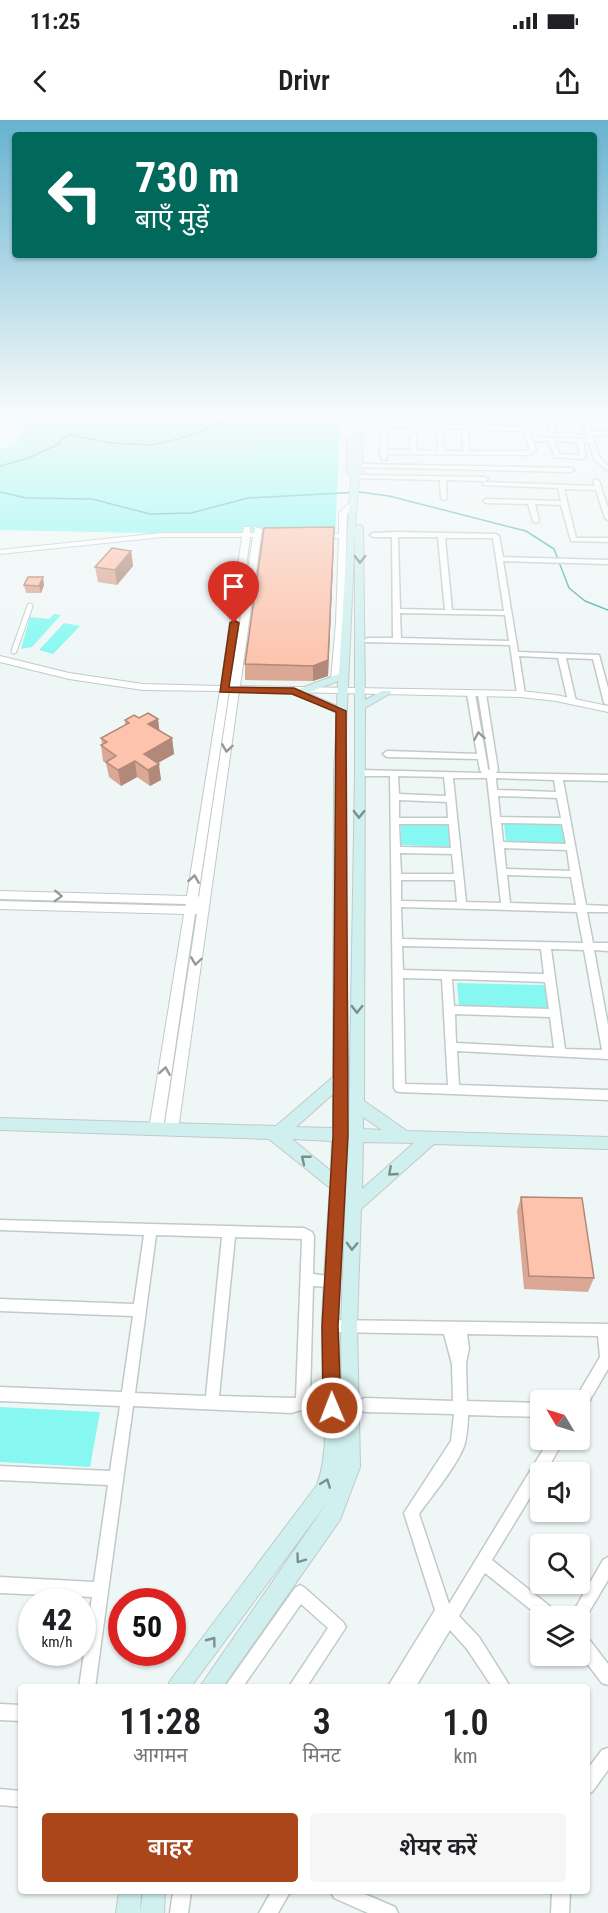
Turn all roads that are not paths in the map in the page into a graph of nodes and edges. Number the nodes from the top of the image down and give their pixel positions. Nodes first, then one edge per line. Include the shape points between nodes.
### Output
1 (353, 498) edge
2 (486, 498) edge
3 (563, 498) edge
4 (601, 498) edge
5 (531, 502) junction
6 (564, 503) junction
7 (352, 504) junction
8 (608, 518) edge
9 (536, 521) dead end
10 (317, 530) edge
11 (246, 532) junction
12 (257, 532) junction
13 (269, 532) edge
14 (342, 533) junction
15 (395, 534) junction
16 (373, 535) dead end
17 (441, 535) junction
18 (309, 536) edge
19 (608, 540) edge
20 (0, 548) edge
21 (245, 549) junction
22 (256, 549) junction
23 (0, 552) edge
24 (501, 560) junction
25 (608, 562) edge
26 (245, 584) junction
27 (30, 606) dead end
28 (397, 610) junction
29 (449, 612) junction
30 (509, 613) junction
31 (234, 623) junction
32 (245, 623) junction
33 (368, 640) dead end
34 (397, 640) junction
35 (513, 643) junction
36 (14, 651) dead end
37 (515, 654) junction
38 (561, 657) junction
39 (596, 657) junction
40 (608, 658) edge
41 (0, 659) edge
42 (238, 675) junction
43 (339, 677) junction
44 (360, 685) junction
45 (224, 690) junction
46 (236, 690) junction
47 (264, 691) junction
48 (298, 691) junction
49 (342, 692) junction
50 (383, 693) junction
51 (471, 694) junction
52 (482, 694) junction
53 (521, 694) junction
54 (572, 701) junction
55 (608, 703) edge
56 (233, 705) junction
57 (360, 707) junction
58 (608, 710) edge
59 (341, 711) junction
60 (387, 754) dead end
61 (482, 757) junction
62 (360, 772) junction
63 (393, 774) junction
64 (448, 775) junction
65 (491, 775) junction
66 (558, 777) junction
67 (608, 778) edge
68 (493, 793) junction
69 (561, 795) junction
70 (394, 797) junction
71 (451, 799) junction
72 (496, 820) junction
73 (394, 821) junction
74 (566, 821) junction
75 (453, 822) junction
76 (499, 845) junction
77 (571, 847) junction
78 (395, 850) junction
79 (456, 851) junction
80 (502, 872) junction
81 (576, 874) junction
82 (396, 877) junction
83 (459, 877) junction
84 (0, 895) edge
85 (87, 902) junction
86 (396, 904) junction
87 (0, 905) edge
88 (190, 905) junction
89 (462, 905) junction
90 (204, 906) junction
91 (506, 906) junction
92 (582, 908) junction
93 (608, 909) edge
94 (397, 942) junction
95 (544, 945) junction
96 (589, 947) junction
97 (608, 947) edge
98 (398, 974) junction
99 (447, 975) junction
100 (549, 978) junction
101 (595, 980) junction
102 (608, 981) edge
103 (450, 1010) junction
104 (554, 1013) junction
105 (452, 1047) junction
106 (560, 1052) junction
107 (608, 1054) edge
108 (340, 1079) junction
109 (454, 1090) junction
110 (608, 1095) edge
111 (356, 1104) junction
112 (0, 1124) edge
113 (156, 1129) junction
114 (171, 1130) junction
115 (276, 1132) junction
116 (348, 1136) junction
117 (406, 1138) junction
118 (430, 1138) junction
119 (608, 1143) edge
120 (338, 1186) junction
121 (353, 1206) junction
122 (0, 1225) edge
123 (151, 1230) junction
124 (230, 1232) junction
125 (307, 1280) junction
126 (332, 1281) junction
127 (0, 1305) edge
128 (140, 1310) junction
129 (330, 1326) junction
130 (349, 1326) junction
131 (455, 1327) junction
132 (606, 1330) edge
133 (608, 1358) edge
134 (588, 1390) edge
135 (0, 1394) edge
136 (127, 1400) junction
137 (212, 1403) junction
138 (365, 1405) dead end
139 (461, 1407) junction
140 (530, 1410) edge
141 (551, 1450) edge
142 (0, 1473) edge
143 (116, 1478) junction
144 (483, 1562) junction
145 (608, 1564) edge
146 (0, 1585) edge
147 (100, 1590) junction
148 (538, 1606) edge
149 (584, 1606) edge
150 (449, 1617) junction
151 (590, 1654) edge
152 (608, 1677) edge
153 (88, 1684) edge
154 (180, 1684) edge
155 (211, 1684) edge
156 (235, 1684) edge
157 (299, 1684) edge
158 (398, 1684) edge
159 (408, 1684) edge
160 (500, 1684) edge
161 (0, 1712) edge
162 (18, 1713) edge
163 (608, 1756) edge
164 (590, 1781) edge
165 (0, 1797) edge
166 (18, 1799) edge
167 (130, 1894) edge
168 (154, 1894) edge
169 (182, 1894) edge
170 (280, 1894) edge
171 (345, 1894) edge
172 (561, 1894) edge
173 (128, 1913) edge
174 (152, 1913) edge
175 (179, 1913) edge
176 (268, 1913) edge
177 (389, 1913) edge
178 (560, 1913) edge

1 - 7 main road
2 - 5 street via 487,503
3 - 6 street
4 - 8 street
5 - 6 street
5 - 9 street
6 - 19 street via 573,540
7 - 14 street via 344,511
7 - 43 main road
7 -> 44 main road via 360,534
10 - 14 street
11 - 12 street
11 - 20 street via 152,530
11 - 21 street
11 - 23 street via 162,535
12 - 13 street
12 - 22 street
14 - 18 street
14 - 43 street
15 - 16 street
15 - 17 street
15 - 28 street
17 - 24 street via 496,536
17 - 29 street
21 - 22 street
21 - 26 street
22 - 26 street
24 - 25 street
24 - 30 street
26 - 31 street
26 - 32 street
27 - 36 street
28 - 29 street
28 - 34 street
29 - 30 street
30 - 35 street
31 - 32 street
31 - 45 street
32 - 42 street
33 - 34 street
34 - 35 street
35 - 37 street
37 - 38 street
37 - 53 street
38 - 39 street
38 - 54 street
39 - 40 street
39 - 55 street
41 - 45 street via 104,683
42 - 46 street
42 - 47 street
43 - 48 main road
43 - 49 main road
44 - 49 street
44 - 50 main road
44 - 57 main road
45 - 46 street
88 -> 45 street
46 - 47 street
46 - 56 street
47 - 48 street
47 - 56 street
48 - 49 street
48 - 59 main road
49 - 59 main road
50 - 51 street
50 - 57 main road
51 - 52 street
61 -> 51 street
52 - 53 street
52 - 65 street via 494,770
53 - 54 street
54 - 58 street
56 -> 90 street
57 - 62 main road
59 - 108 main road
60 - 61 street
61 - 65 street via 484,770
62 - 63 street
62 -> 111 main road
63 - 64 street
63 - 70 street
64 - 65 street
64 - 71 street
65 - 66 street
65 - 68 street
66 - 67 street
66 - 69 street
68 - 69 street
68 - 72 street
69 - 74 street
70 - 71 street
70 - 73 street
71 - 75 street
72 - 74 street
72 - 76 street
73 - 75 street
73 - 78 street
74 - 77 street
75 - 79 street
76 - 77 street
76 - 80 street
77 - 81 street
78 - 79 street
78 - 82 street
79 - 83 street
80 - 81 street
80 - 91 street
81 - 92 street
82 - 83 street
82 - 86 street
83 - 89 street
84 -> 85 street
85 - 87 street
85 - 88 street
86 - 89 street
86 - 94 street
88 - 90 street
113 -> 88 street
89 - 91 street
90 -> 114 street
91 - 92 street
92 - 93 street
92 - 96 street
94 - 95 street
94 - 98 street
95 - 96 street
95 - 100 street
96 - 97 street
96 - 101 street
98 - 99 street
98 - 109 street via 399,1087
99 - 100 street
99 - 103 street
100 - 104 street
101 - 102 street
101 - 107 street
103 - 104 street
103 - 105 street
104 - 106 street
105 - 106 street
105 - 109 street
106 - 107 street
108 - 115 main road
108 - 116 main road
109 - 110 street
111 - 116 main road
111 - 117 main road
112 - 113 main road
113 - 114 main road
114 - 115 main road
115 - 116 main road
120 -> 115 main road
116 - 117 main road
116 - 120 main road
116 - 121 main road
117 - 118 main road
118 - 119 main road
118 -> 121 main road
120 - 126 main road
121 -> 130 main road
122 - 123 street
123 - 124 street
123 - 128 street
124 - 125 street via 308,1236
124 - 137 street
125 - 126 street
125 - 137 street via 300,1404
126 - 129 main road
127 - 128 street
128 - 136 street
129 - 130 street
154 -> 129 main road via 324,1491 333,1449
130 - 131 street
130 -> 155 main road via 351,1467 333,1513
131 - 132 street
131 - 139 street
132 - 133 street
133 - 134 street
135 - 136 street
136 - 137 street
136 - 143 street
138 - 139 street
139 - 140 street
139 - 158 street via 458,1443 452,1456 411,1513 442,1614
141 - 144 street
142 - 143 street
143 - 147 street
144 - 148 street
144 - 150 street
145 - 149 street
146 - 147 street
147 - 153 street
150 - 159 street
150 - 160 street via 473,1643
151 - 152 street
156 - 157 street via 300,1593 338,1627
161 - 162 street
163 - 164 street
165 - 166 street
167 - 173 main road
168 - 174 main road
169 - 175 street
170 - 176 street
171 - 177 street
172 - 178 street

